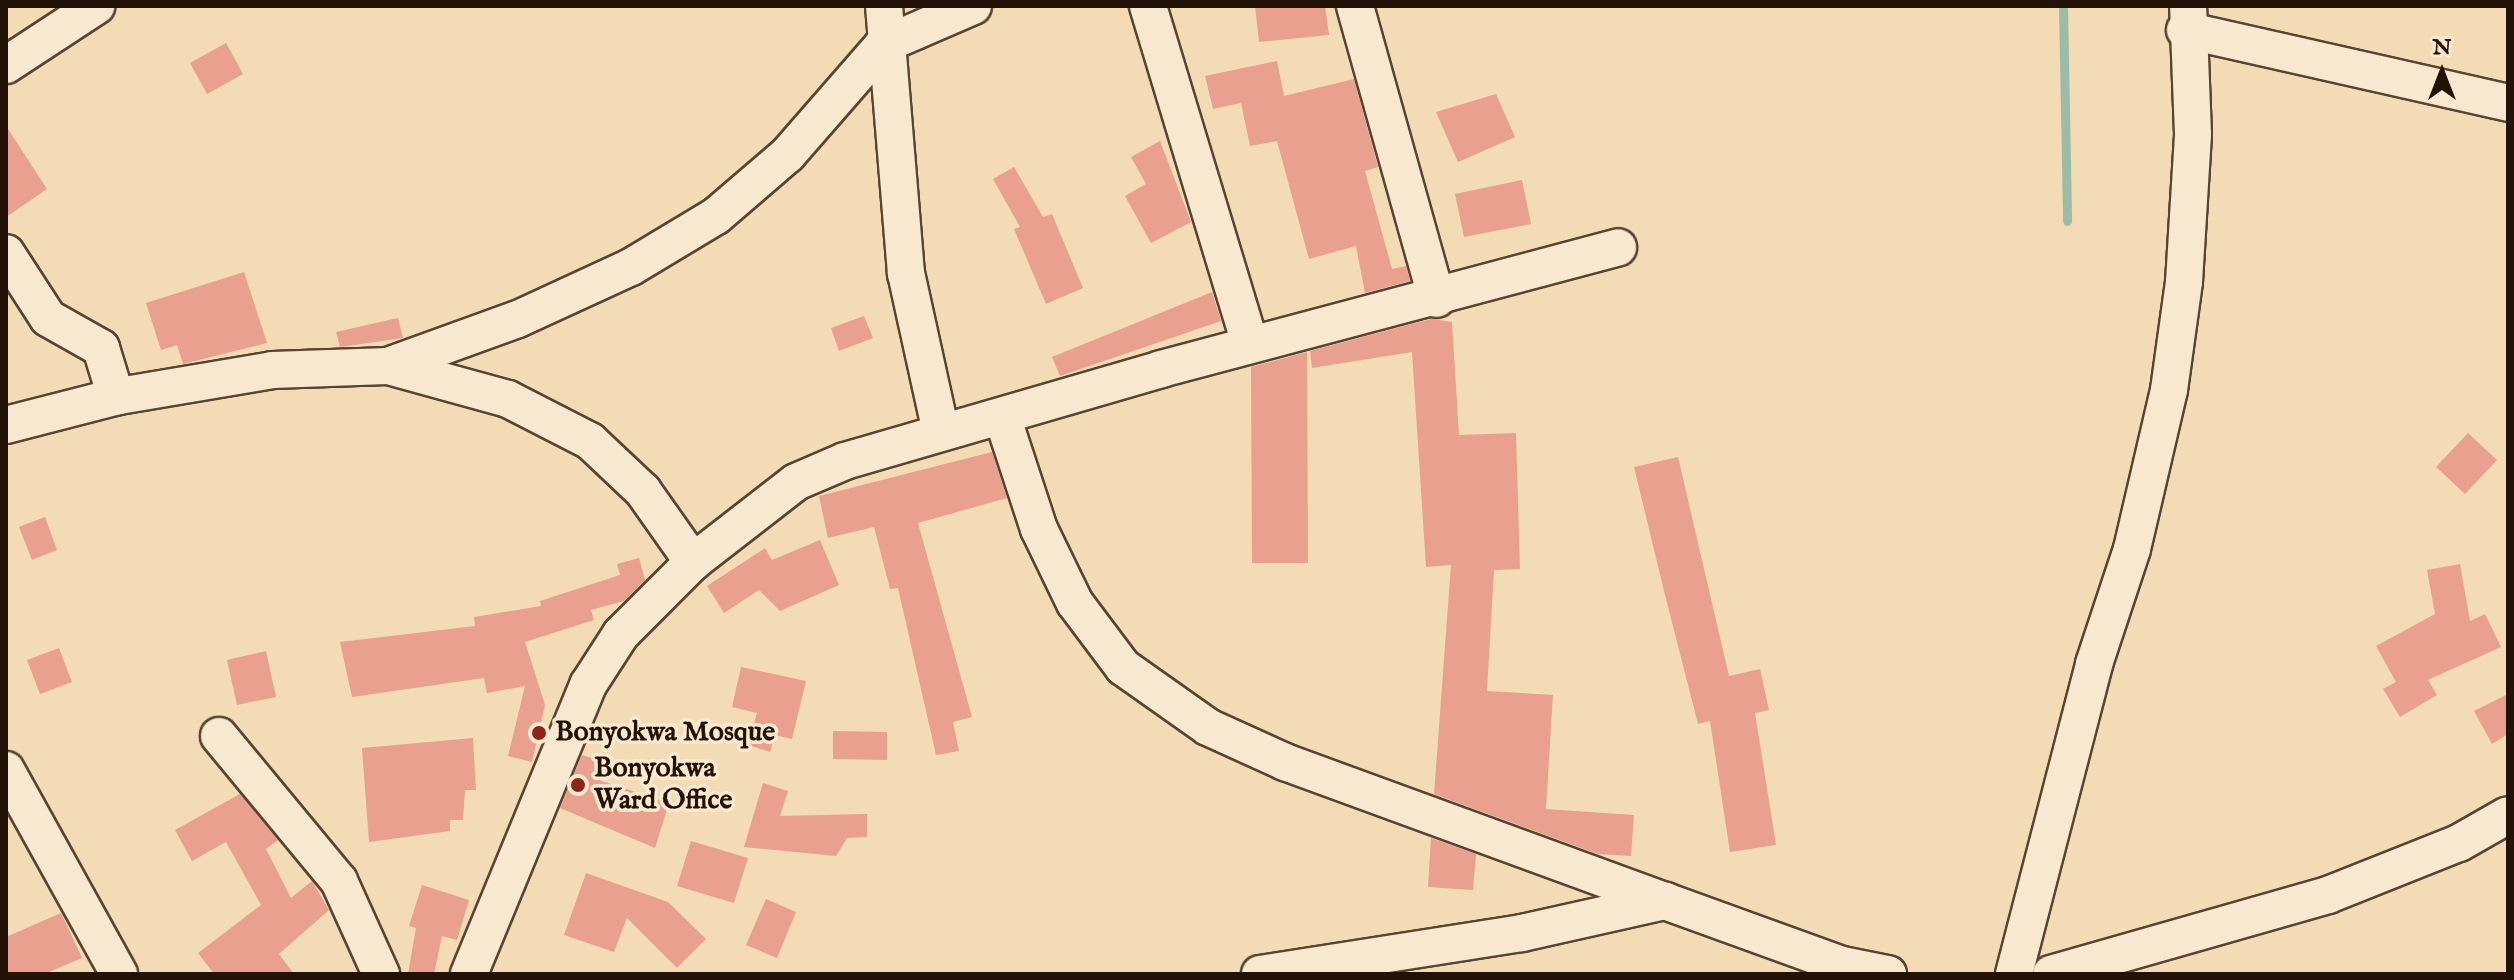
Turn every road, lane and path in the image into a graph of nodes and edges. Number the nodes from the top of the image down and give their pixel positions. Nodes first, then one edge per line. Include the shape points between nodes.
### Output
1 (96, 6) edge
2 (884, 6) edge
3 (973, 6) edge
4 (1148, 6) edge
5 (1355, 6) edge
6 (2187, 18) edge
7 (883, 45) junction
8 (6, 65) edge
9 (2508, 103) edge
10 (1618, 247) dead end
11 (6, 253) edge
12 (1437, 299) junction
13 (1250, 344) junction
14 (388, 366) junction
15 (116, 397) junction
16 (1003, 419) junction
17 (6, 425) edge
18 (941, 432) junction
19 (693, 562) junction
20 (219, 736) dead end
21 (6, 770) edge
22 (2508, 815) edge
23 (1665, 901) junction
24 (2068, 972) edge
25 (119, 974) edge
26 (381, 974) edge
27 (469, 974) edge
28 (1260, 974) edge
29 (1888, 974) edge
30 (2014, 974) edge

1 - 8 street
2 - 7 street
3 - 7 street
4 - 13 street
5 - 12 street
6 - 9 street
6 - 30 street via 2193,134 2184,282 2169,390 2132,549 2094,664
7 - 14 street via 788,154 716,216 631,267 518,319
7 - 18 street via 906,273
10 - 12 street
11 - 15 street via 48,318 101,348
12 - 13 street
13 - 16 street
14 - 15 street via 272,370
14 - 19 street via 508,399 590,441 643,491
15 - 17 street
16 - 18 street
16 - 23 street via 1045,542 1075,603 1123,667 1208,727 1285,762
18 - 19 street via 796,482
19 - 27 street via 621,634 588,685
20 - 26 street via 339,881
21 - 25 street
22 - 24 street via 2459,843 2328,895
23 - 28 street via 1522,933
23 - 29 street via 1842,965

